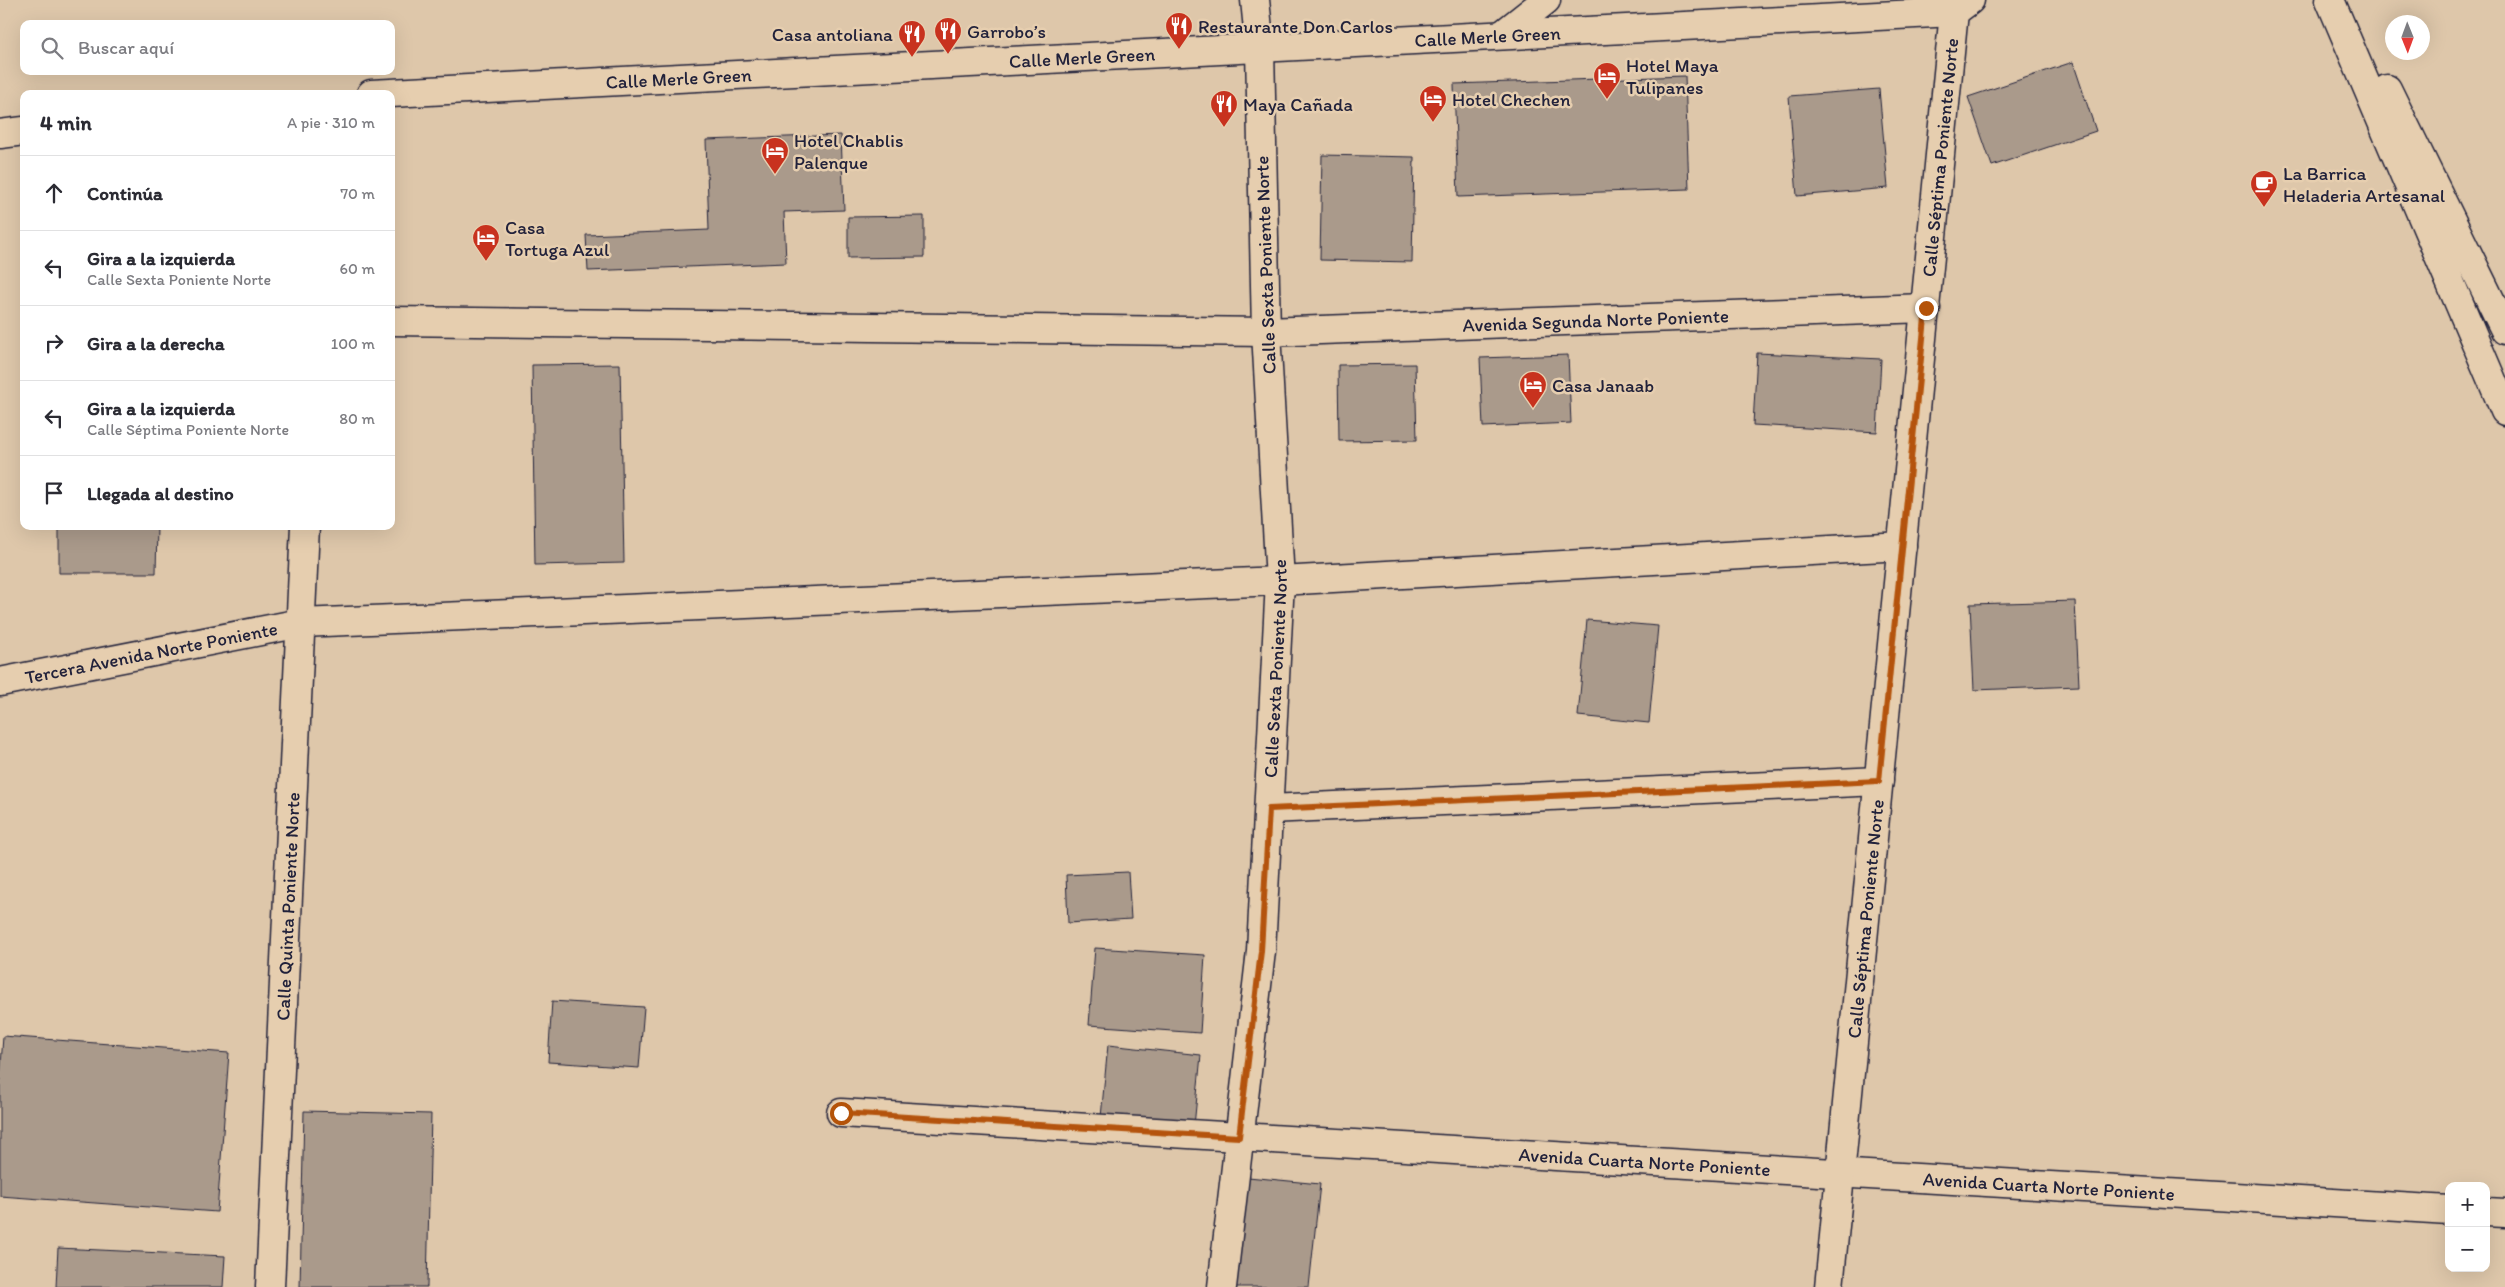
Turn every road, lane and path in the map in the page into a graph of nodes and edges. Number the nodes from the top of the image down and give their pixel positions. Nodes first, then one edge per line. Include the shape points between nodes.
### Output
1 (1255, 0) edge
2 (1546, 0) edge
3 (2330, 0) edge
4 (2343, 0) edge
5 (1962, 6) edge
6 (1502, 35) junction
7 (1260, 49) junction
8 (395, 93) edge
9 (1926, 308) junction
10 (395, 321) edge
11 (2505, 330) edge
12 (1266, 332) junction
13 (2505, 411) edge
14 (306, 530) edge
15 (1902, 546) junction
16 (1280, 581) junction
17 (301, 623) junction
18 (0, 682) edge
19 (1879, 781) junction
20 (1269, 809) junction
21 (841, 1113) dead end
22 (1239, 1137) junction
23 (1840, 1173) junction
24 (2445, 1210) edge
25 (2490, 1212) edge
26 (2505, 1213) edge
27 (270, 1287) edge
28 (1222, 1287) edge
29 (1829, 1287) edge

1 - 7 street, Calle Sexta Poniente Norte
2 - 6 street
3 - 13 street
4 - 11 street
5 - 6 street, Calle Merle Green
5 - 9 street, Calle Séptima Poniente Norte
6 - 7 street, Calle Merle Green
7 - 8 street, Calle Merle Green
7 - 12 street, Calle Sexta Poniente Norte
9 - 12 street, Avenida Segunda Norte Poniente
9 - 15 street, Calle Séptima Poniente Norte
10 - 12 street, Avenida Segunda Norte Poniente
12 - 16 street, Calle Sexta Poniente Norte
14 - 17 street, Calle Quinta Poniente Norte
15 - 16 street, Tercera Avenida Norte Poniente
15 - 19 street, Calle Séptima Poniente Norte
16 - 17 street, Tercera Avenida Norte Poniente
16 - 20 street, Calle Sexta Poniente Norte
17 - 18 street, Tercera Avenida Norte Poniente
17 - 27 street, Calle Quinta Poniente Norte
19 - 20 street
19 - 23 street, Calle Séptima Poniente Norte
20 - 22 street, Calle Sexta Poniente Norte via 1261,951
21 - 22 street, Avenida Cuarta Norte Poniente
22 - 23 street, Avenida Cuarta Norte Poniente
22 - 28 street, Calle Sexta Poniente Norte
23 - 24 street, Avenida Cuarta Norte Poniente
23 - 29 street, Calle Séptima Poniente Norte
25 - 26 street

